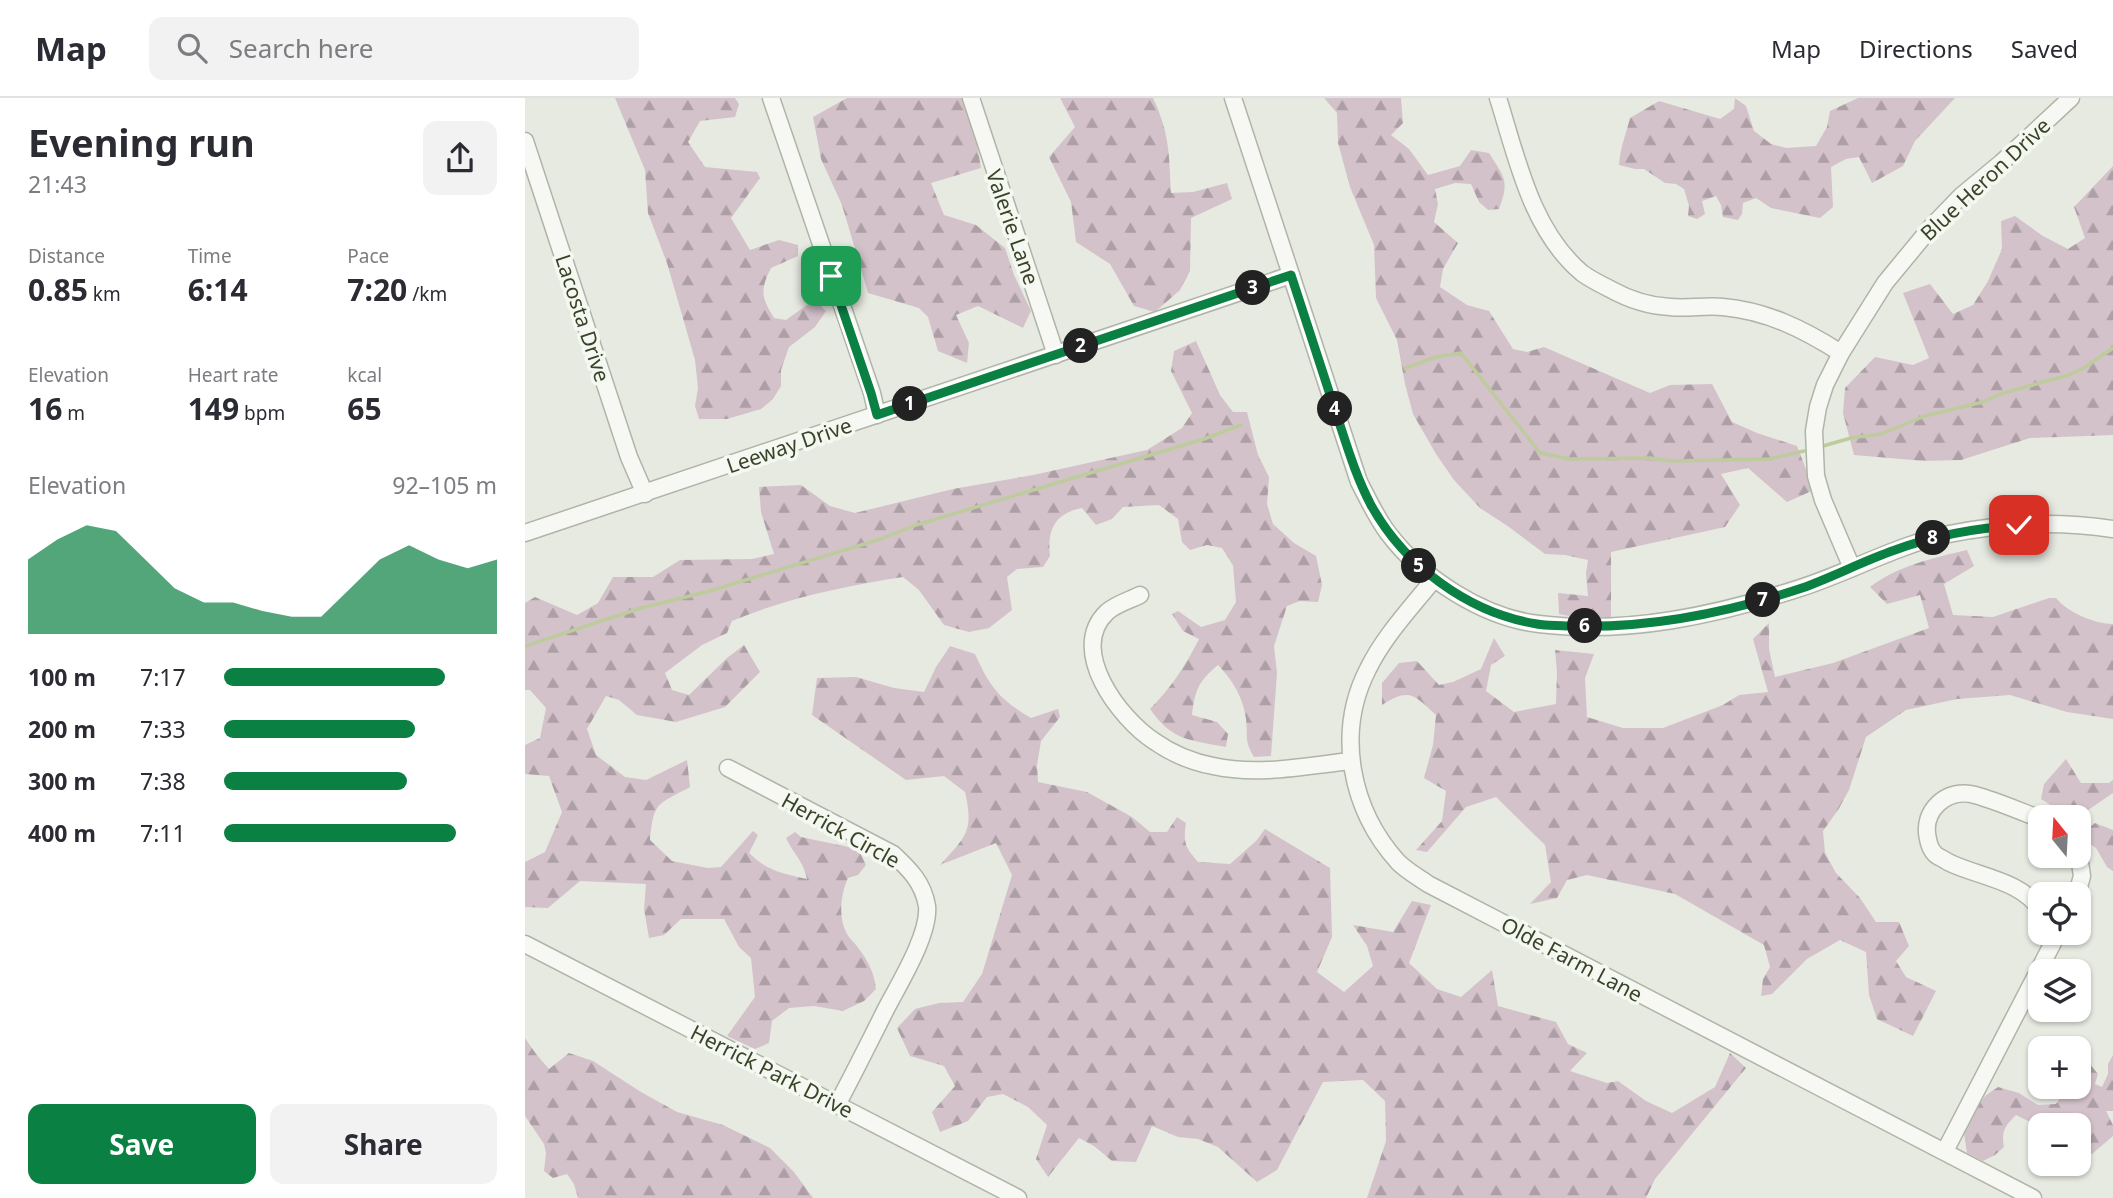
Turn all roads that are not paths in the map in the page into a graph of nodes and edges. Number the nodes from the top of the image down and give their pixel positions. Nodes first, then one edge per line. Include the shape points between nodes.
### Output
1 (771, 98) edge
2 (971, 98) edge
3 (1233, 98) edge
4 (1498, 98) edge
5 (2071, 98) edge
6 (525, 141) edge
7 (1291, 275) junction
8 (1840, 352) junction
9 (1056, 355) junction
10 (877, 415) junction
11 (645, 494) junction
12 (2113, 529) edge
13 (525, 533) edge
14 (1852, 568) junction
15 (1434, 579) junction
16 (1140, 594) dead end
17 (1351, 761) junction
18 (727, 768) dead end
19 (2028, 814) edge
20 (2028, 897) edge
21 (525, 944) edge
22 (2049, 945) edge
23 (837, 1105) junction
24 (1944, 1151) junction
25 (1019, 1198) edge
26 (2033, 1198) edge

1 - 10 street
2 - 9 street, Valerie Lane
3 - 7 street
4 - 8 street via 1533,203 1550,235 1582,272 1623,296 1648,304 1761,313 1806,331
5 - 8 street, Blue Heron Drive via 1931,226
6 - 11 street, Lacosta Drive
7 - 9 street, Leeway Drive
7 - 15 street via 1359,482 1388,533
8 - 14 street, Blue Heron Drive via 1818,407 1814,457 1823,500
9 - 10 street, Leeway Drive
10 - 11 street, Leeway Drive
11 - 13 street, Leeway Drive
12 - 14 street via 2062,524 1994,527 1896,549
14 - 15 street via 1742,606 1694,617 1592,627 1537,624 1497,613
15 - 17 street, Olde Farm Lane via 1367,670 1350,728
16 - 17 street via 1106,612 1094,632 1092,649 1103,684 1117,706 1153,741 1185,758 1235,770
17 - 24 street, Olde Farm Lane via 1360,802 1377,837 1399,863 1428,884
18 - 23 street, Herrick Circle via 893,853 920,883 927,913 919,945
19 - 20 street via 1960,793 1935,805 1926,831 1935,855 2002,881
21 - 23 street, Herrick Park Drive
22 - 24 street
23 - 25 street, Herrick Park Drive
24 - 26 street, Olde Farm Lane

